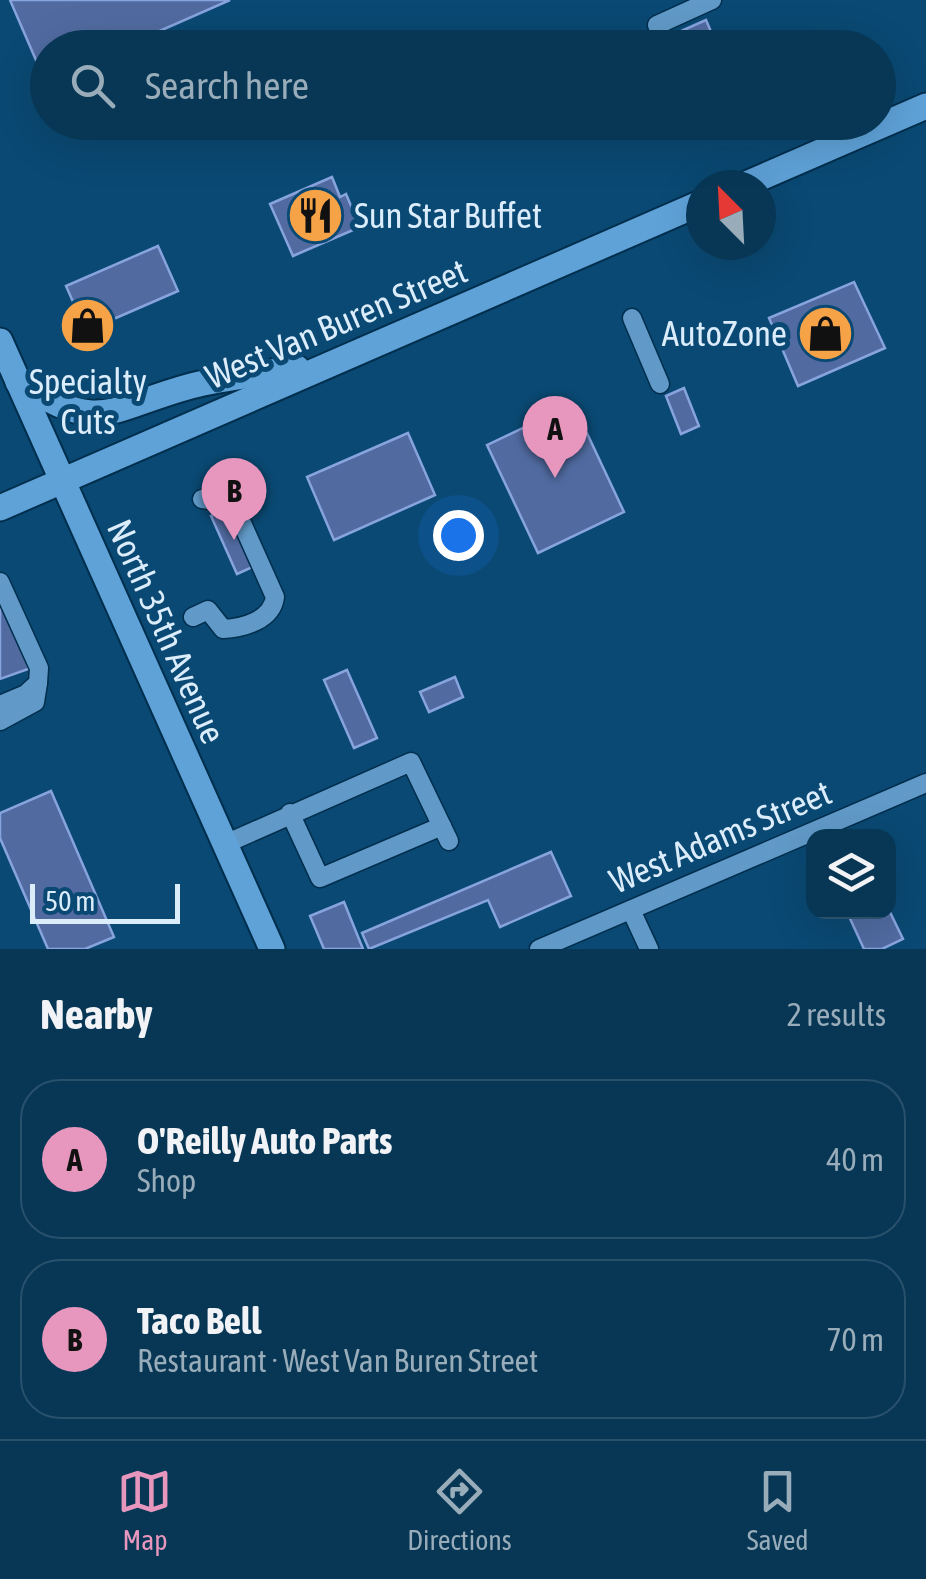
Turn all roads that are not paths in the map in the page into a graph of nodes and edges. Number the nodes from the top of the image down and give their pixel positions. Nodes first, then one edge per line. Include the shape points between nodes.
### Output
1 (712, 0) edge
2 (658, 30) edge
3 (926, 106) edge
4 (896, 119) edge
5 (848, 140) edge
6 (776, 171) edge
7 (686, 210) edge
8 (632, 318) dead end
9 (0, 342) edge
10 (337, 361) junction
11 (18, 382) junction
12 (660, 384) dead end
13 (61, 481) junction
14 (202, 499) dead end
15 (0, 508) edge
16 (0, 582) edge
17 (201, 614) dead end
18 (38, 682) junction
19 (0, 705) edge
20 (0, 721) edge
21 (926, 783) edge
22 (290, 814) junction
23 (225, 844) junction
24 (631, 910) junction
25 (272, 949) edge
26 (539, 949) edge
27 (649, 949) edge

1 - 2 street via 656,25
3 - 4 main road
5 - 6 main road
7 - 10 main road, West Van Buren Street
8 - 12 street
9 - 11 main road, North 35th Avenue
10 - 11 main road via 190,386 140,406 88,414 70,412
10 - 13 main road, West Van Buren Street
11 - 13 main road, North 35th Avenue
13 - 15 main road, West Van Buren Street
13 - 23 main road, North 35th Avenue
14 - 17 street via 234,503 275,597 264,616 235,628 222,630
16 - 18 street via 39,668
18 - 19 street
18 - 20 street via 35,702
21 - 24 street, West Adams Street
22 - 22 street via 411,762 445,834 320,878
22 - 23 street
23 - 25 main road, North 35th Avenue
24 - 26 street, West Adams Street
24 - 27 street

